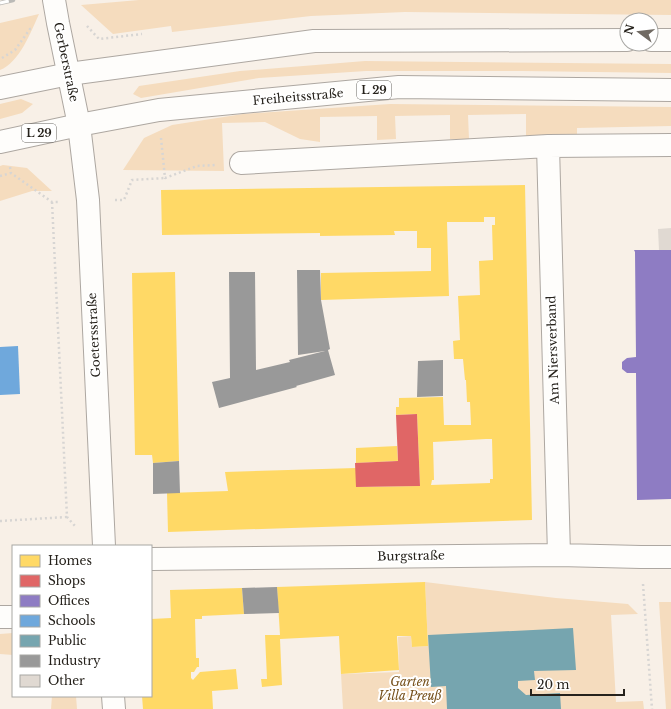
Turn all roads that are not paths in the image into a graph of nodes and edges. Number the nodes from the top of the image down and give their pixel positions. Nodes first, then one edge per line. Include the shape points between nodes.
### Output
1 (54, 0) edge
2 (619, 40) edge
3 (659, 40) edge
4 (671, 40) edge
5 (69, 74) junction
6 (0, 88) edge
7 (671, 90) edge
8 (79, 125) junction
9 (0, 142) edge
10 (671, 145) edge
11 (548, 146) junction
12 (241, 163) dead end
13 (104, 545) edge
14 (559, 554) junction
15 (671, 557) edge
16 (152, 559) edge
17 (0, 617) edge
18 (12, 617) edge
19 (113, 697) edge
20 (114, 709) edge

1 - 5 street, Gerberstraße
2 - 5 street via 314,41
3 - 4 street
5 - 6 street
5 - 8 street, Gerberstraße
7 - 8 street, Freiheitsstraße / L 29 via 399,87 159,110
8 - 9 street, Freiheitsstraße / L 29
8 - 13 street, Goetersstraße via 88,200
10 - 11 street
11 - 12 street
11 - 14 street, Am Niersverband
14 - 15 street, Burgstraße
14 - 16 street, Burgstraße
17 - 18 street
19 - 20 street

